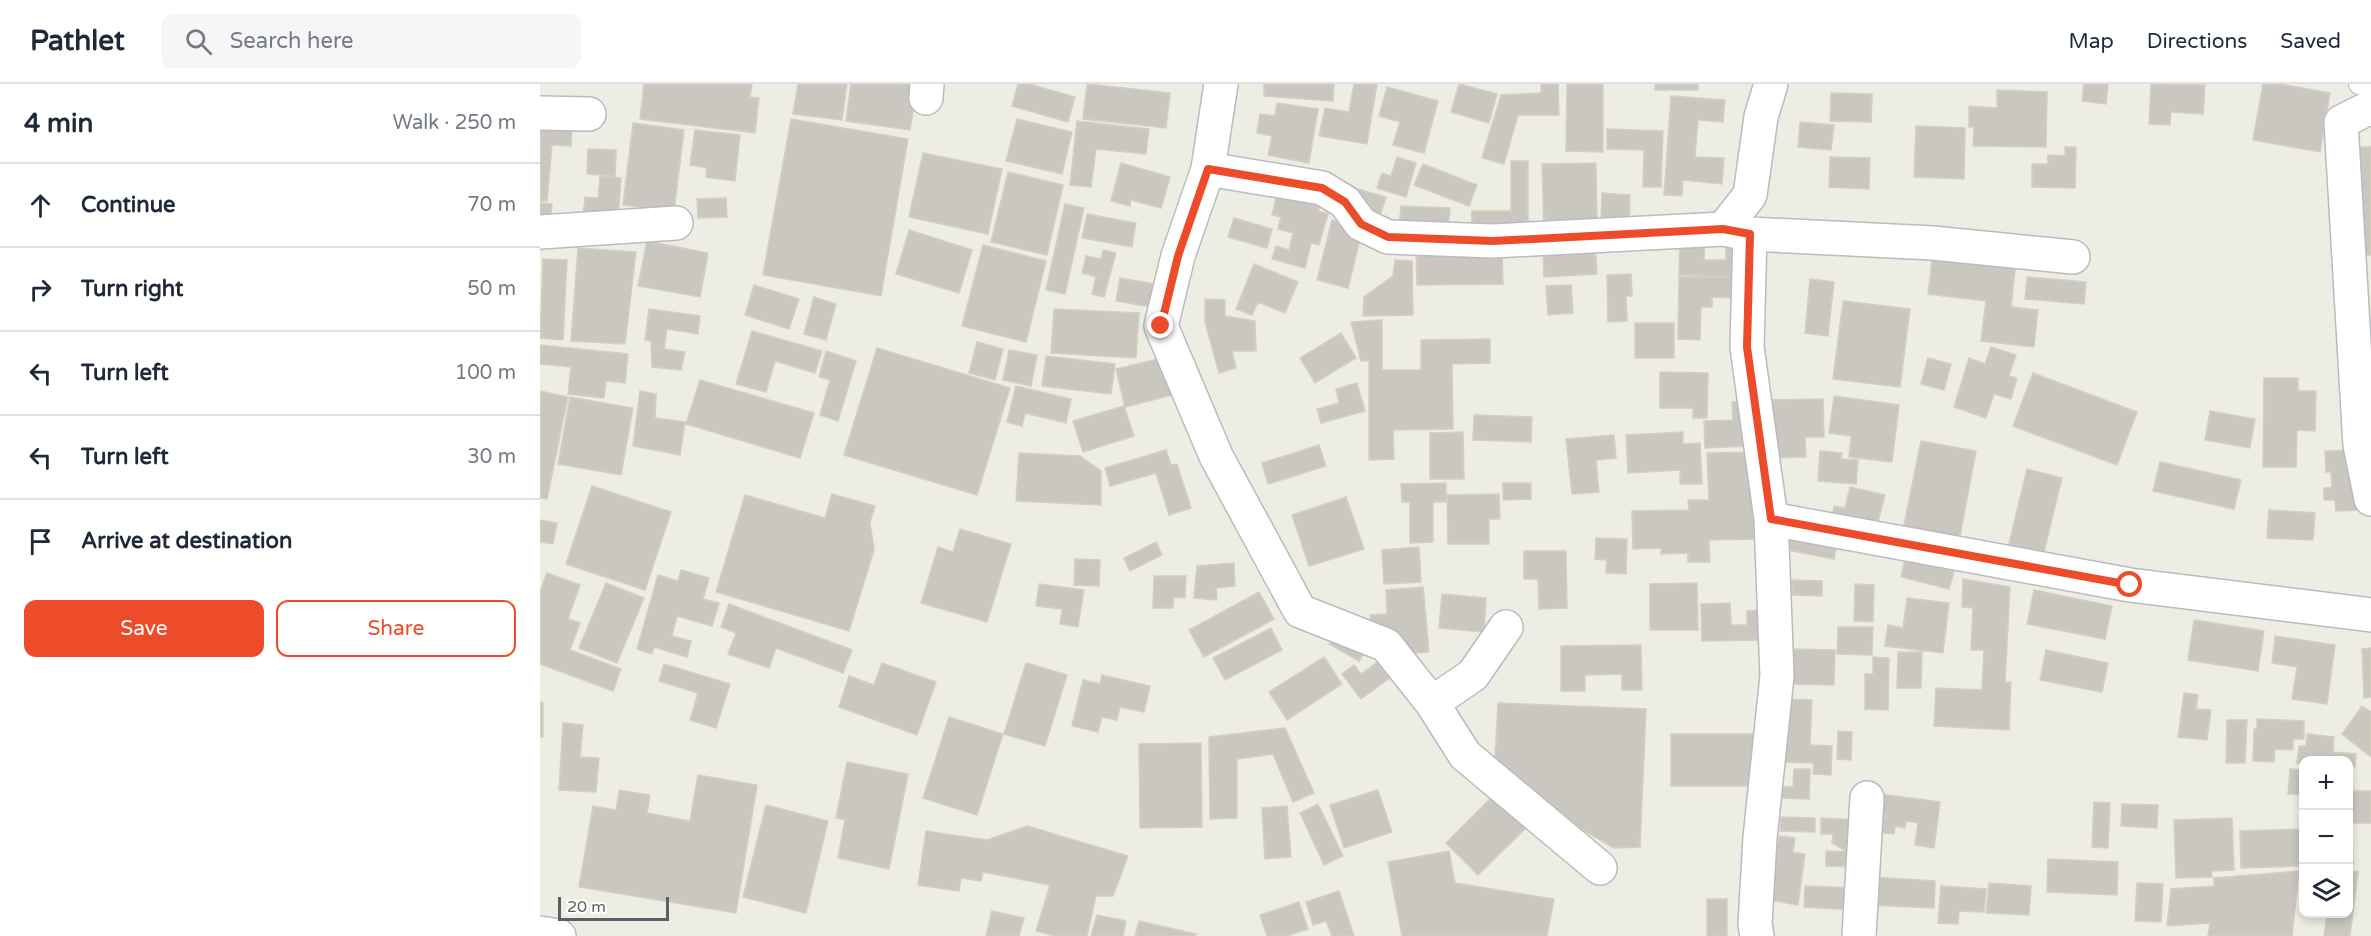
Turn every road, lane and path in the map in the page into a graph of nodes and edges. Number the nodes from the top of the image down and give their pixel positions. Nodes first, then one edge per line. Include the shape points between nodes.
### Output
1 (1221, 84) edge
2 (1771, 84) edge
3 (2359, 84) edge
4 (2371, 88) edge
5 (2371, 107) edge
6 (540, 113) edge
7 (589, 114) dead end
8 (1208, 169) junction
9 (676, 223) dead end
10 (540, 232) edge
11 (1736, 232) junction
12 (2073, 257) dead end
13 (2371, 499) edge
14 (1771, 519) junction
15 (2371, 615) edge
16 (1506, 627) dead end
17 (1432, 703) junction
18 (1867, 798) dead end
19 (1600, 868) dead end
20 (540, 933) edge
21 (559, 936) edge
22 (1757, 936) edge
23 (1859, 936) edge

1 - 8 street
2 - 11 street via 1761,117 1750,195
3 - 4 lane
5 - 13 street via 2341,122 2360,445
6 - 7 street
8 - 11 street via 1322,188 1345,202 1361,224 1388,237 1493,241
8 - 17 street via 1178,256 1161,326 1216,456 1300,611 1386,645
9 - 10 street
11 - 12 street via 1933,243
11 - 14 street via 1747,347
14 - 15 street via 2130,585
14 - 22 street via 1778,676 1760,838
16 - 17 street via 1473,675
17 - 19 street via 1464,755
18 - 23 street
20 - 21 street

